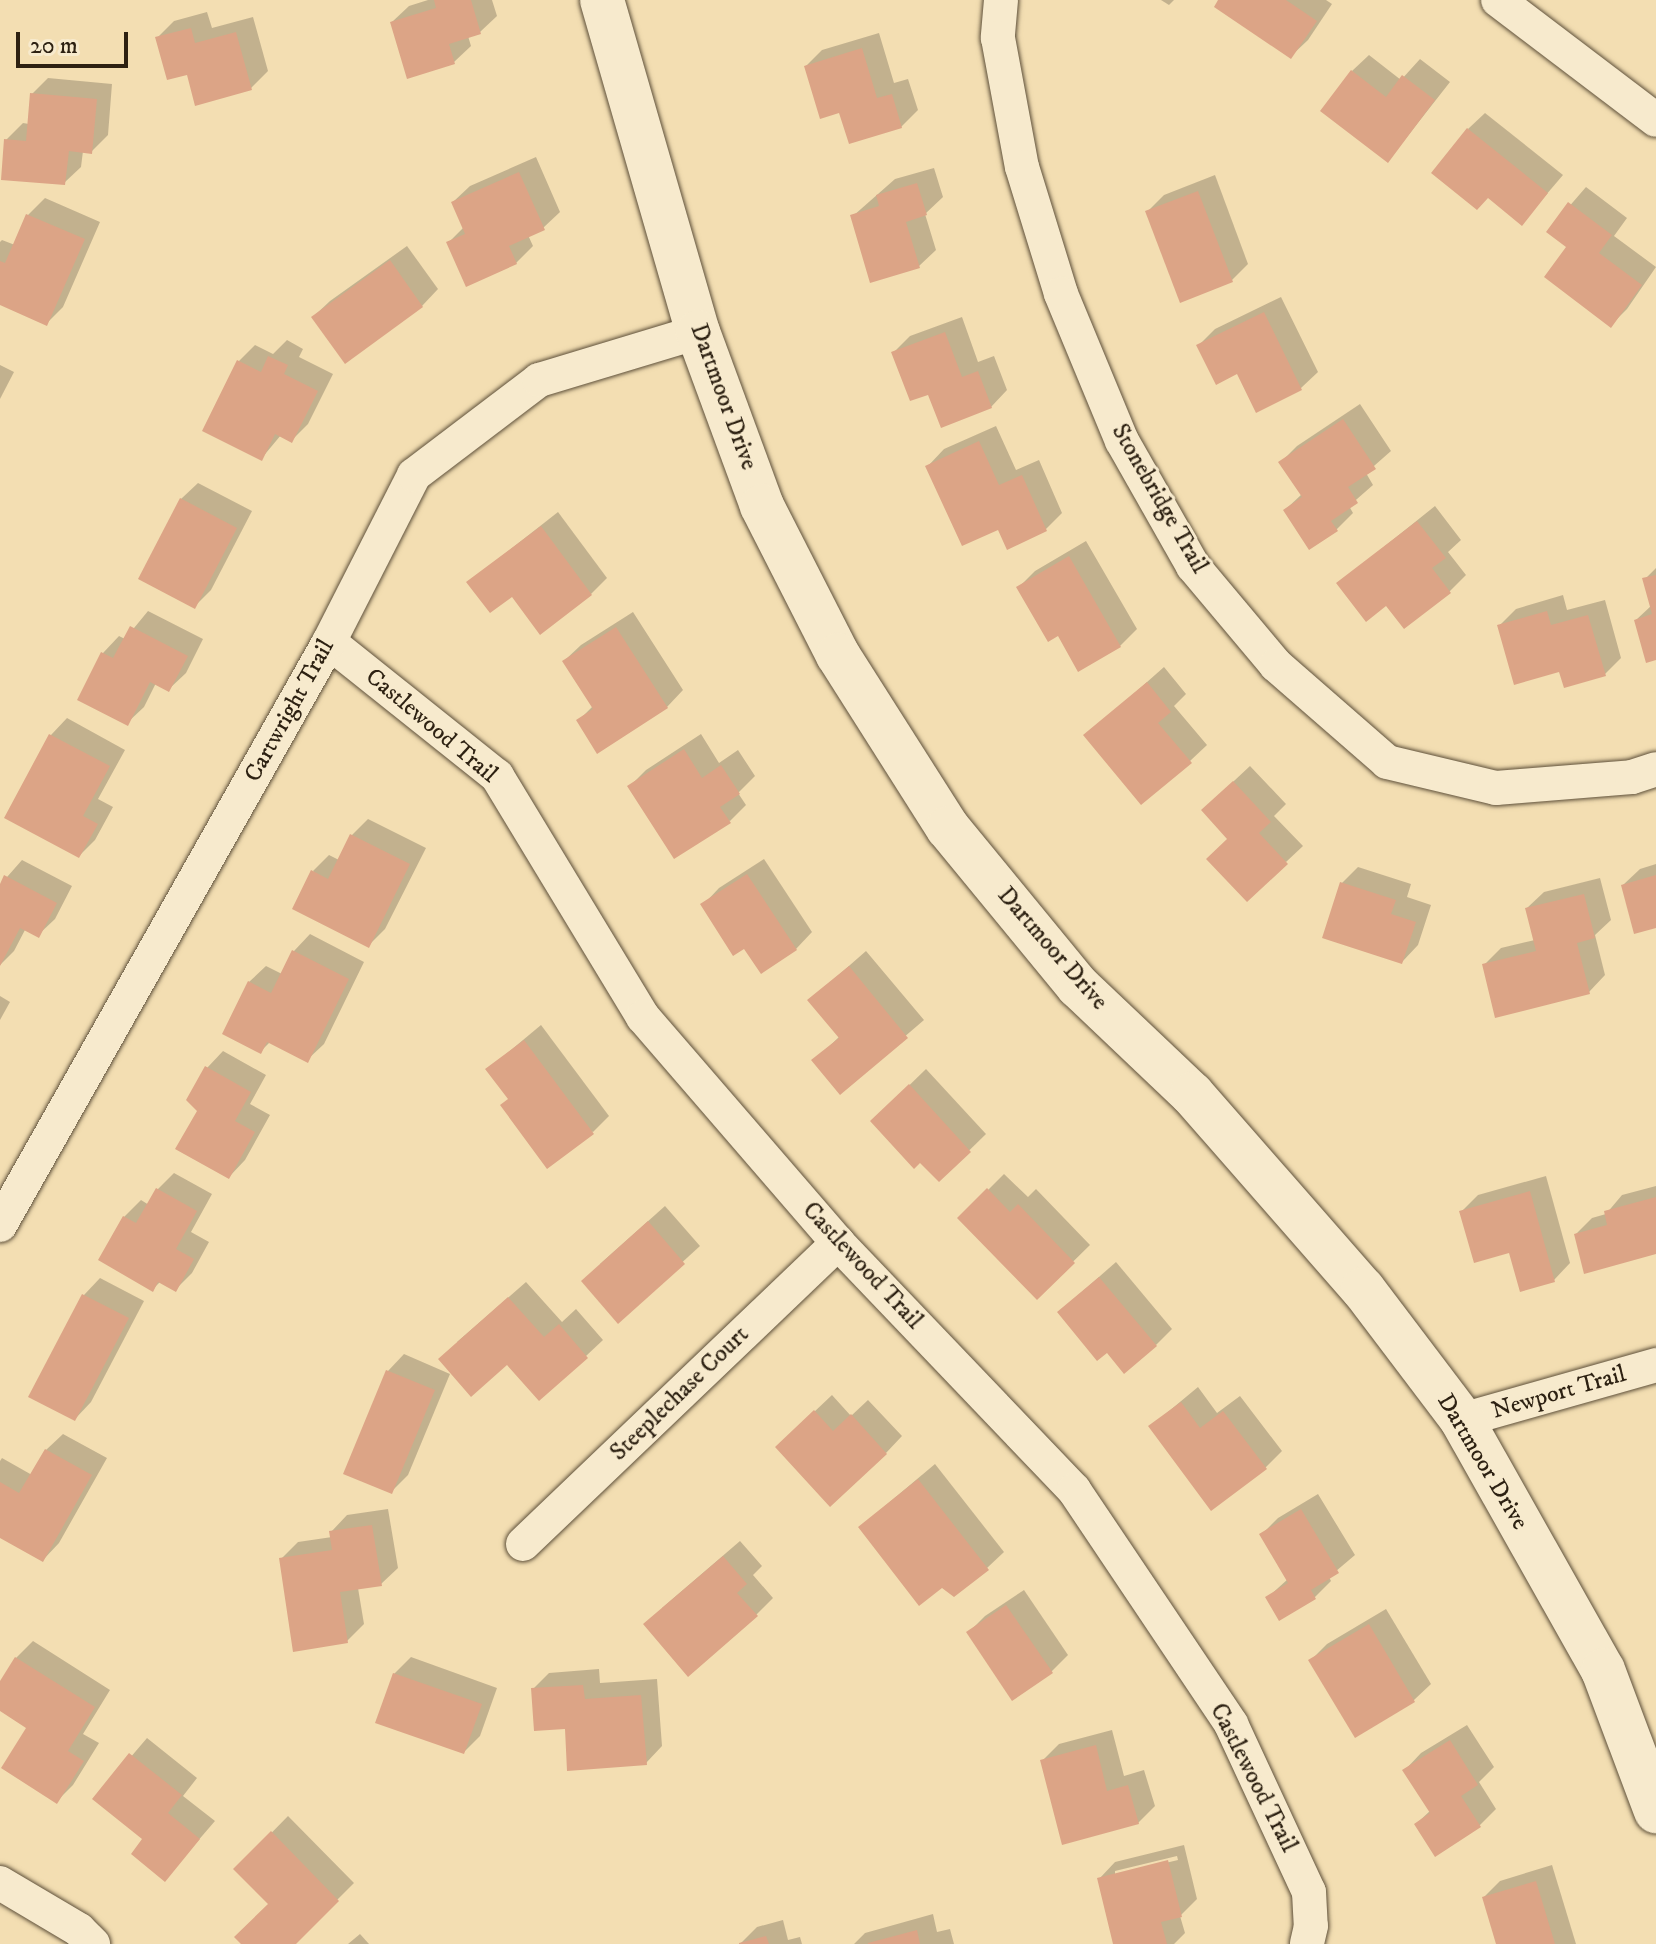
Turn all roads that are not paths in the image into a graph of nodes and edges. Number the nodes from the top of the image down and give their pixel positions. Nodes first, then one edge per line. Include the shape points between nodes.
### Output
1 (602, 0) edge
2 (1001, 0) edge
3 (1498, 0) edge
4 (1656, 120) edge
5 (698, 332) junction
6 (329, 642) junction
7 (1656, 769) edge
8 (0, 1225) edge
9 (838, 1243) junction
10 (1656, 1365) edge
11 (1462, 1420) junction
12 (523, 1544) dead end
13 (1656, 1811) edge
14 (0, 1883) edge
15 (93, 1944) edge
16 (1307, 1944) edge

1 - 5 street, Dartmoor Drive
2 - 7 street, Stonebridge Trail via 998,38 1022,167 1061,294 1122,441 1193,566 1276,665 1387,762 1496,788 1632,777
3 - 4 street
5 - 6 street, Cartwright Trail via 539,380 414,475
5 - 11 street, Dartmoor Drive via 762,506 838,655 948,828 1078,986 1192,1094 1353,1277
6 - 8 street, Cartwright Trail
6 - 9 street, Castlewood Trail via 497,776 643,1017
9 - 12 street, Steeplechase Court
9 - 16 street, Castlewood Trail via 1074,1490 1231,1724 1309,1892
10 - 11 street, Newport Trail
11 - 13 street, Dartmoor Drive via 1603,1670
14 - 15 street via 79,1930

